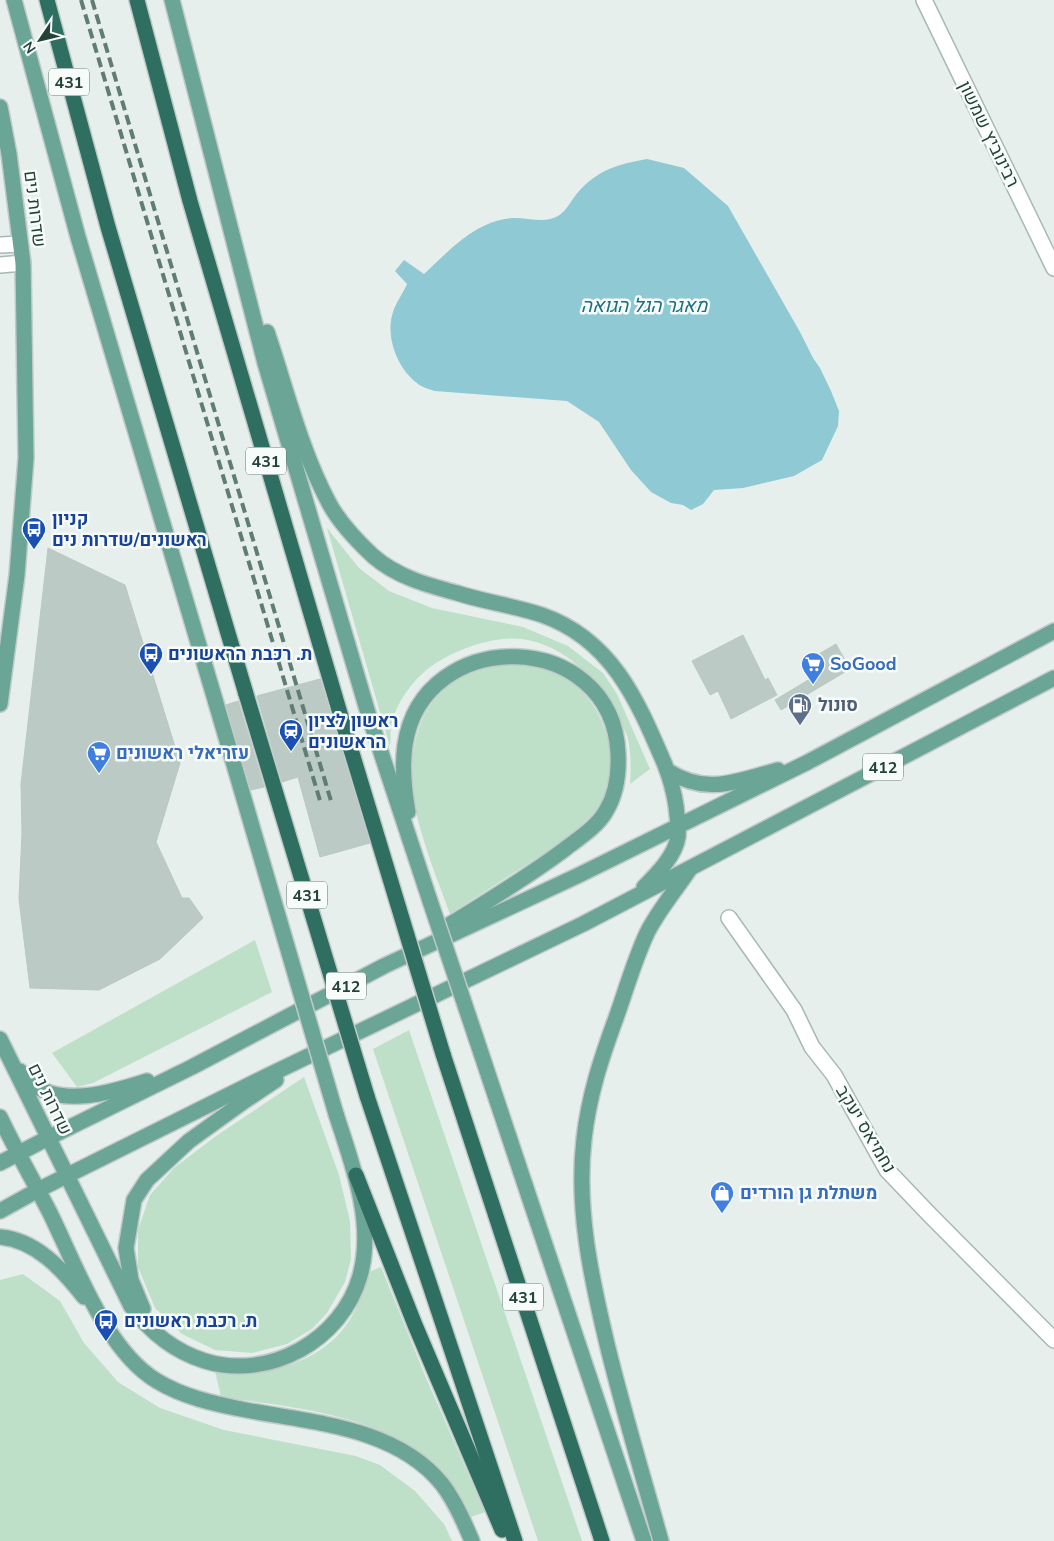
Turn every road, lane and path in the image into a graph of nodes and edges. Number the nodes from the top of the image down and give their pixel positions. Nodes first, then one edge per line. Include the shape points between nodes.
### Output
1 (14, 0) edge
2 (47, 0) edge
3 (137, 0) edge
4 (172, 0) edge
5 (924, 0) edge
6 (0, 107) edge
7 (228, 215) junction
8 (20, 244) junction
9 (0, 245) edge
10 (23, 263) junction
11 (0, 265) edge
12 (1054, 268) edge
13 (1054, 631) edge
14 (1054, 678) edge
15 (0, 704) edge
16 (808, 762) junction
17 (668, 771) junction
18 (678, 826) junction
19 (691, 867) junction
20 (636, 896) junction
21 (430, 901) junction
22 (729, 918) dead end
23 (384, 966) junction
24 (0, 1039) edge
25 (329, 1046) junction
26 (10, 1060) junction
27 (192, 1067) junction
28 (0, 1117) edge
29 (48, 1138) junction
30 (18, 1153) junction
31 (0, 1164) edge
32 (356, 1175) junction
33 (66, 1176) junction
34 (38, 1190) junction
35 (0, 1211) edge
36 (0, 1237) edge
37 (109, 1329) junction
38 (1054, 1340) edge
39 (197, 1358) junction
40 (472, 1541) edge
41 (507, 1541) edge
42 (515, 1541) edge
43 (602, 1541) edge
44 (644, 1541) edge
45 (661, 1541) edge

1 - 32 main road, bridge via 78,237
2 - 42 highway, 431, bridge via 108,227 367,1096
3 - 43 highway, 431, bridge via 190,201 342,720 443,1054
4 - 7 main road
5 - 12 street, רבינוביץ שמשון
6 - 8 main road, שדרות נים
7 - 17 main road via 305,447 339,518 368,551 393,570 423,584 543,616 584,637 601,652 630,689
7 - 21 main road via 265,362 368,713
8 - 9 street
8 - 10 main road, שדרות נים
10 - 11 street
10 - 15 main road, שדרות נים via 26,458 17,575
13 - 16 main road, 412
14 - 19 main road, 412
16 - 17 main road via 716,785 690,783
16 - 18 main road, 412
17 - 18 main road
18 - 20 main road via 678,838 672,852
18 - 23 main road, 412
19 - 20 main road, 412
19 - 45 main road via 659,913 631,970 592,1091 584,1139 582,1183 588,1251 598,1307
20 - 25 main road, 412
21 - 23 main road via 412,832 404,779 405,743 426,694 462,667 503,656 524,656 553,662 573,672 603,704 618,743 616,789 606,812 580,838 522,880
21 - 44 main road, bridge
22 - 38 street, נחמיאס יעקב via 794,1010 812,1047 834,1075 887,1170
23 - 27 main road, 412
24 - 26 main road, שדרות נים
25 - 33 main road, 412
25 - 39 main road via 189,1141 147,1180 134,1200 126,1248 136,1295 142,1309 165,1336
26 - 27 main road via 42,1090 74,1098 144,1083
26 - 29 main road, שדרות נים
27 - 29 main road, 412
28 - 30 main road
29 - 30 main road, 412
29 - 33 main road, שדרות נים
30 - 31 main road, 412
30 - 34 main road
32 - 39 main road via 363,1214 364,1256 354,1293 336,1322 324,1335 295,1354 274,1361 230,1366
32 - 41 highway via 415,1325
33 - 34 main road, 412
33 - 39 main road, שדרות נים via 131,1306 164,1342
34 - 35 main road, 412
34 - 37 main road
36 - 37 main road via 9,1237 41,1253 64,1272
37 - 40 main road via 138,1367 156,1381 180,1392 227,1406 334,1426 394,1446 442,1484

